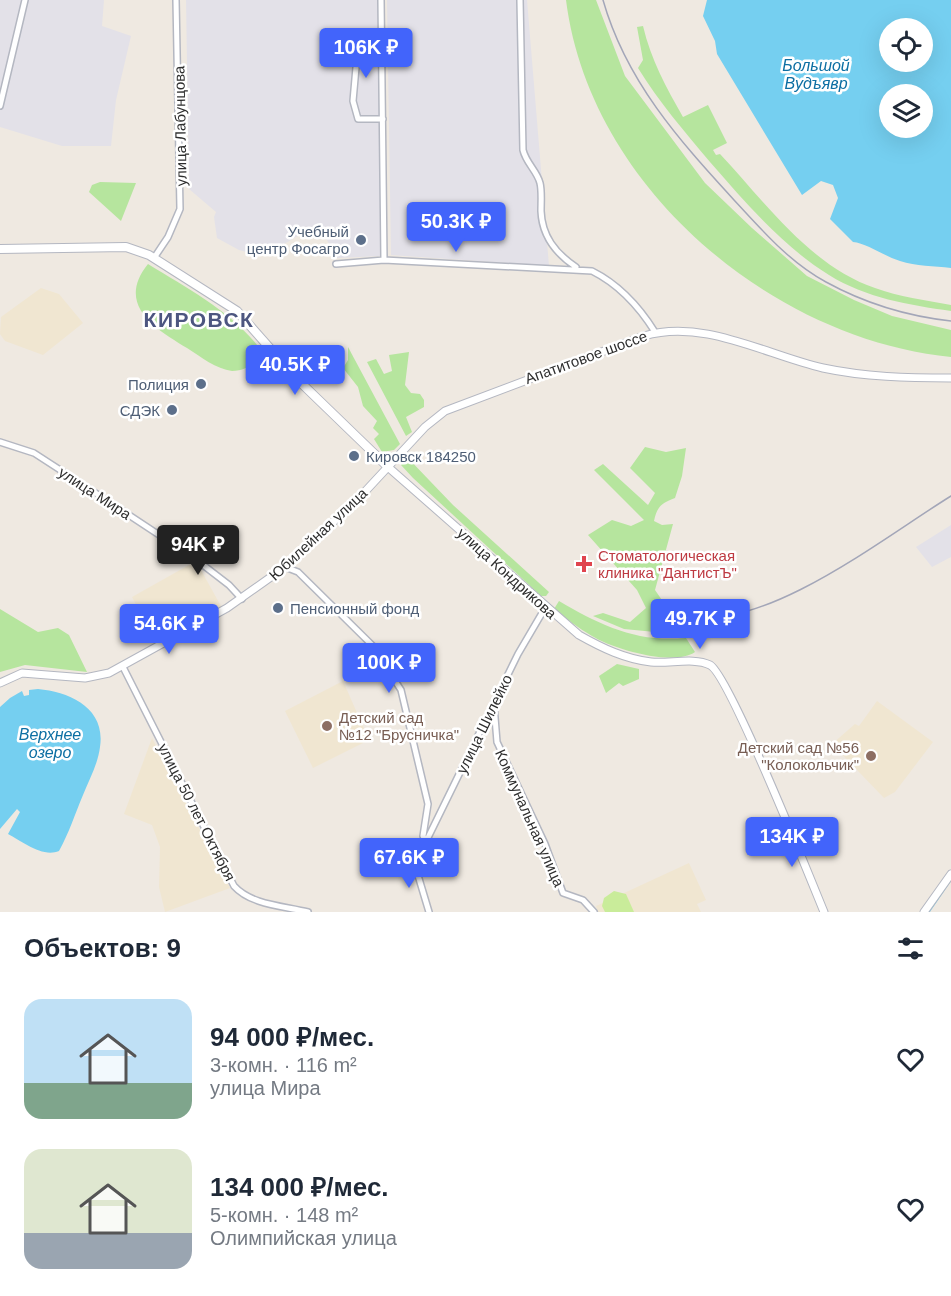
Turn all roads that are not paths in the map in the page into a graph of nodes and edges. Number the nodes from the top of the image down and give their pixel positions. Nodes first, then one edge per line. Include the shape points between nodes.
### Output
1 (25, 0) edge
2 (176, 0) edge
3 (381, 0) edge
4 (520, 0) edge
5 (359, 34) dead end
6 (0, 106) edge
7 (383, 119) junction
8 (0, 249) edge
9 (152, 256) junction
10 (384, 260) junction
11 (336, 264) dead end
12 (577, 268) junction
13 (655, 333) junction
14 (951, 378) edge
15 (0, 442) edge
16 (388, 467) junction
17 (285, 567) junction
18 (242, 599) junction
19 (545, 608) junction
20 (123, 667) junction
21 (0, 683) edge
22 (494, 705) junction
23 (426, 842) junction
24 (951, 874) edge
25 (308, 912) edge
26 (429, 912) edge
27 (594, 912) edge
28 (824, 912) edge
29 (924, 912) edge

1 - 6 street
2 - 9 street, улица Лабунцова via 180,209 161,247
3 - 7 street
4 - 12 street via 525,160 540,181 546,236 555,251
5 - 7 street via 353,101 357,119
7 - 10 street
8 - 9 main road via 113,246
9 - 16 main road via 237,311 298,380
10 - 11 street
10 - 12 street via 551,270
12 - 13 street via 606,278 638,308
13 - 14 street, Апатитовое шоссе via 672,330 720,337 846,373
13 - 16 street, Апатитовое шоссе via 445,411
15 - 18 street, улица Мира via 34,453 194,558
16 - 17 street, Юбилейная улица
16 - 19 street, улица Кондрикова
17 - 18 street, Юбилейная улица
17 - 23 street via 298,572 372,645 401,690 428,804 423,836
18 - 20 street, Юбилейная улица
19 - 22 street, улица Шилейко
19 - 28 street, улица Кондрикова via 579,635 637,660 703,663 714,668
20 - 21 street, Юбилейная улица via 85,678 22,673
20 - 25 street, улица 50 лет Октября via 234,886 256,900
22 - 23 street, улица Шилейко
22 - 27 street, Коммунальная улица via 496,742 545,844 563,893 583,900
23 - 26 street via 417,868
24 - 29 street

